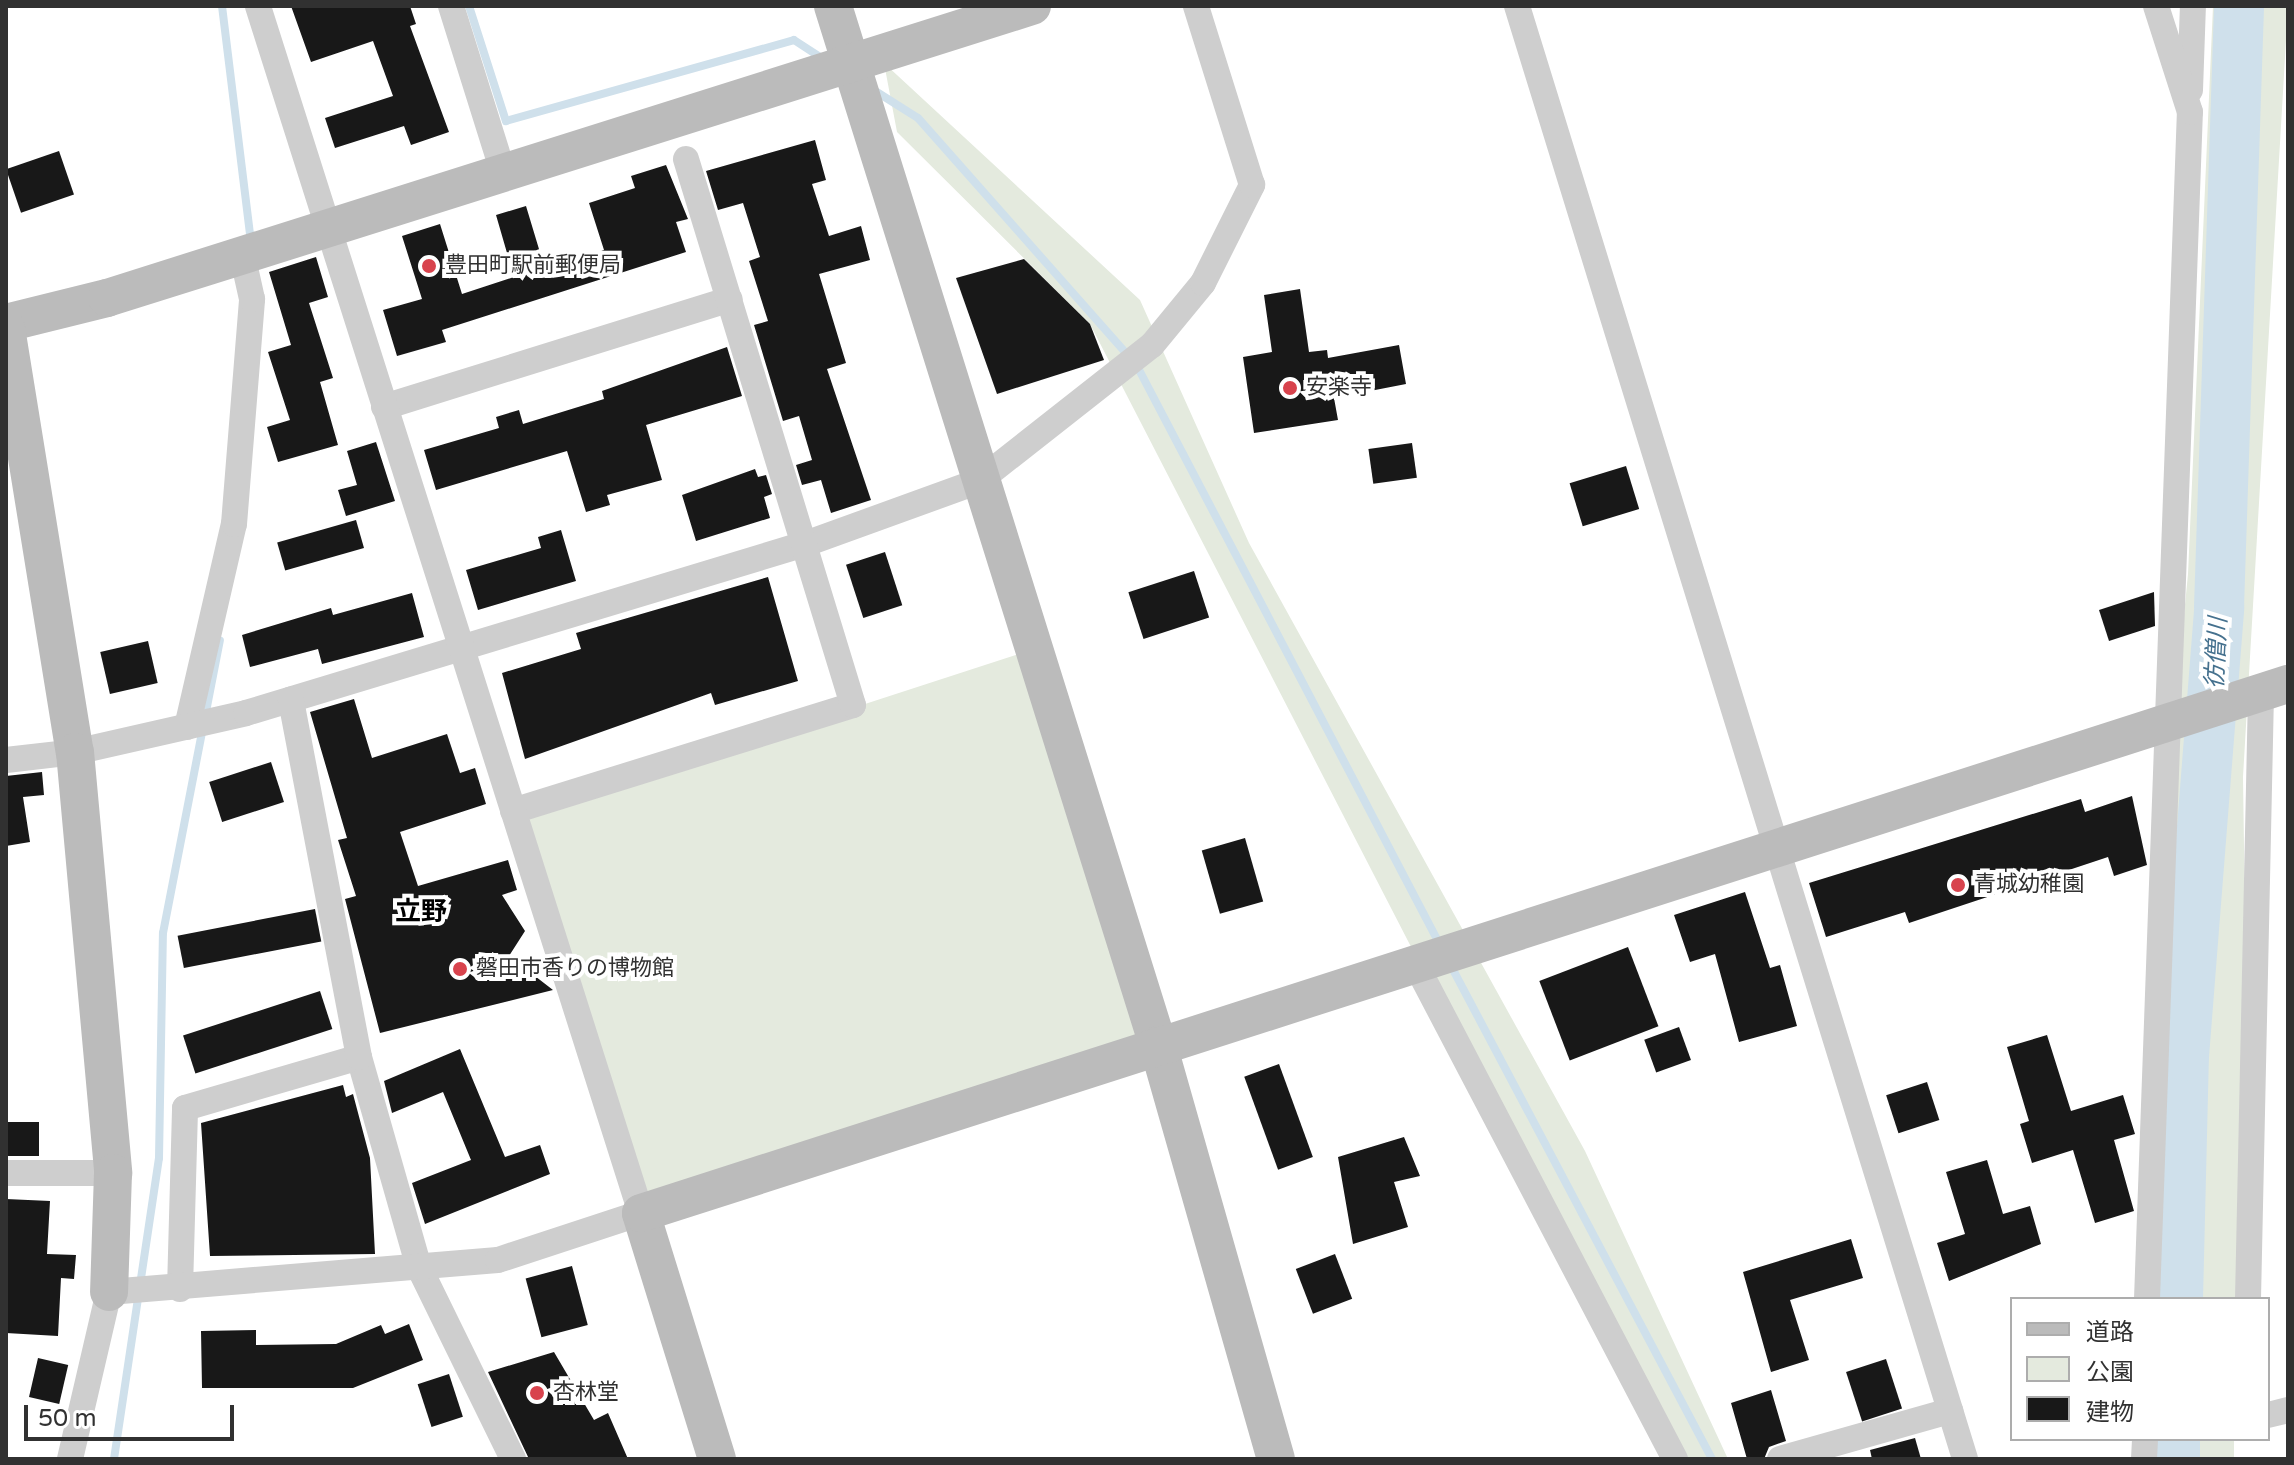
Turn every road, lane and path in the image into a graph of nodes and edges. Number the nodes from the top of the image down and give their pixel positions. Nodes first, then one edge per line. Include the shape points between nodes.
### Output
1 (258, 6) edge
2 (451, 6) edge
3 (833, 6) edge
4 (1032, 6) edge
5 (1196, 6) edge
6 (1517, 6) edge
7 (2156, 6) edge
8 (2193, 6) edge
9 (849, 63) junction
10 (2190, 112) junction
11 (686, 159) dead end
12 (502, 169) junction
13 (327, 227) junction
14 (242, 254) junction
15 (730, 299) junction
16 (6, 326) edge
17 (384, 407) junction
18 (979, 481) junction
19 (808, 543) junction
20 (460, 643) junction
21 (2274, 689) edge
22 (291, 699) junction
23 (2169, 721) junction
24 (187, 727) junction
25 (75, 752) junction
26 (6, 760) edge
27 (513, 811) junction
28 (1777, 847) junction
29 (1415, 963) junction
30 (1158, 1045) junction
31 (359, 1057) junction
32 (6, 1173) edge
33 (113, 1173) junction
34 (641, 1213) junction
35 (419, 1267) junction
36 (180, 1289) junction
37 (109, 1292) junction
38 (2147, 1297) edge
39 (2248, 1297) edge
40 (1950, 1411) junction
41 (70, 1459) edge
42 (513, 1459) edge
43 (717, 1459) edge
44 (1276, 1459) edge
45 (1675, 1459) edge
46 (1780, 1459) edge
47 (1965, 1459) edge

1 - 13 street
2 - 12 street
3 - 9 street
4 - 9 street
5 - 18 street via 1252,185 1203,283 1152,345
6 - 28 street
7 - 10 street
8 - 10 street
9 - 12 street
9 - 18 street
10 - 23 street
11 - 15 street
12 - 13 street
13 - 14 street
13 - 17 street
14 - 16 street
14 - 24 street via 252,299 234,524
15 - 17 street
15 - 19 street
16 - 25 street
17 - 20 street
18 - 19 street
18 - 30 street
19 - 20 street
19 - 27 street via 853,705
20 - 22 street
20 - 27 street
21 - 23 street
21 - 39 street
22 - 24 street
22 - 31 street
23 - 28 street
23 - 38 street via 2153,984
24 - 25 street
25 - 26 street
25 - 33 street
27 - 34 street
28 - 29 street
28 - 40 street
29 - 30 street
29 - 45 street
30 - 34 street
30 - 44 street
31 - 35 street
31 - 36 street via 185,1108
32 - 33 street
33 - 37 street
34 - 35 street via 509,1257
34 - 43 street
35 - 36 street
35 - 42 street
36 - 37 street
37 - 41 street
40 - 46 street
40 - 47 street

